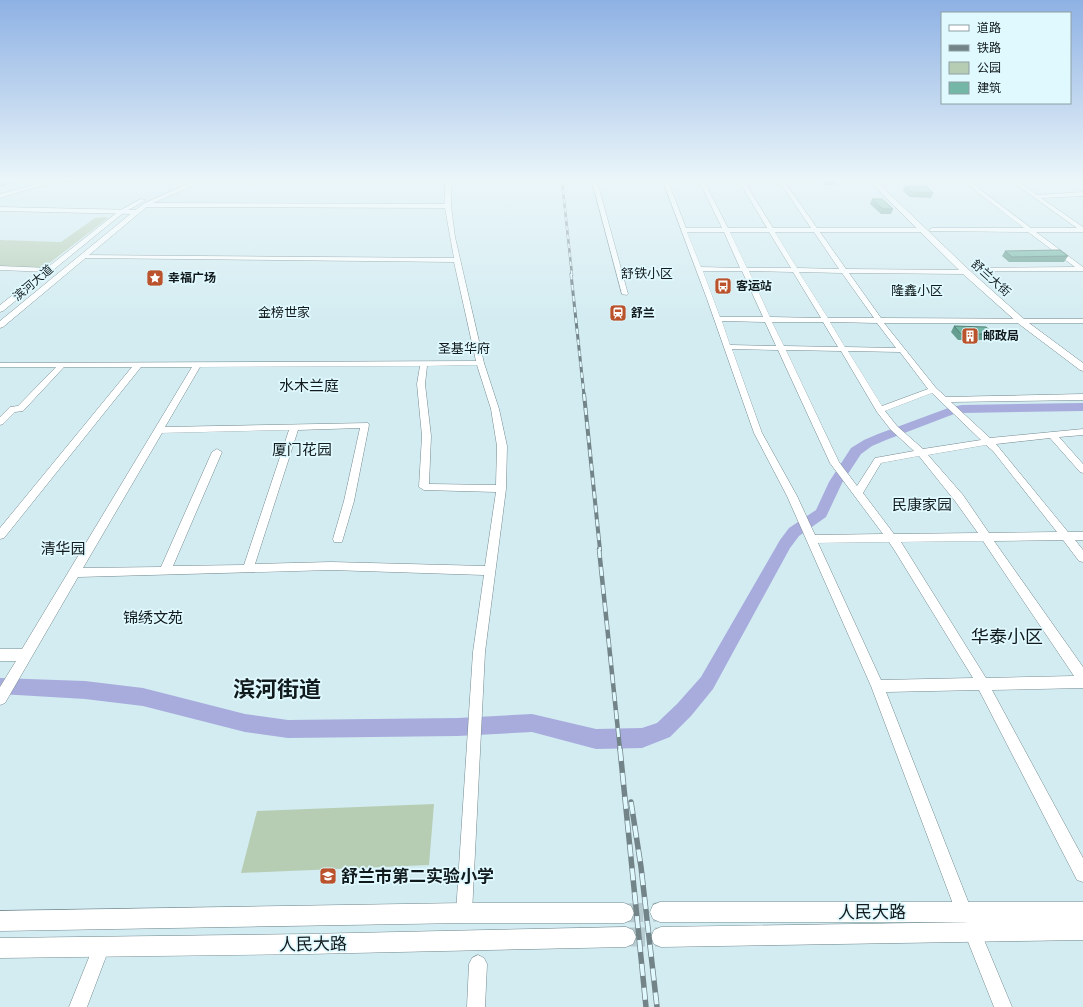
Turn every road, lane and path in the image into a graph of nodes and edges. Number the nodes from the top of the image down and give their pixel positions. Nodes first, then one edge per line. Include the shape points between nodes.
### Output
1 (101, 228) edge
2 (117, 228) edge
3 (451, 228) edge
4 (607, 228) edge
5 (1026, 228) edge
6 (683, 230) joint
7 (726, 230) junction
8 (772, 230) junction
9 (815, 230) junction
10 (923, 230) joint
11 (932, 230) joint
12 (1029, 230) junction
13 (1083, 230) edge
14 (83, 256) junction
15 (457, 260) junction
16 (0, 268) edge
17 (698, 269) junction
18 (744, 269) junction
19 (795, 269) junction
20 (843, 269) junction
21 (1082, 269) edge
22 (976, 270) junction
23 (0, 272) edge
24 (46, 272) junction
25 (966, 272) junction
26 (625, 294) dead end
27 (0, 309) edge
28 (1083, 321) edge
29 (718, 322) junction
30 (770, 322) junction
31 (826, 323) junction
32 (881, 323) junction
33 (0, 325) edge
34 (1031, 325) junction
35 (1083, 326) edge
36 (727, 347) junction
37 (781, 348) junction
38 (842, 349) junction
39 (901, 350) junction
40 (1083, 359) edge
41 (480, 363) junction
42 (424, 364) junction
43 (0, 365) edge
44 (62, 365) junction
45 (138, 365) junction
46 (197, 365) junction
47 (1083, 368) edge
48 (933, 390) junction
49 (1083, 397) edge
50 (944, 401) junction
51 (880, 410) junction
52 (0, 422) edge
53 (294, 427) junction
54 (158, 430) junction
55 (1083, 432) edge
56 (1052, 435) junction
57 (988, 442) junction
58 (217, 452) dead end
59 (922, 452) junction
60 (1083, 470) edge
61 (501, 489) junction
62 (858, 492) junction
63 (0, 535) edge
64 (1065, 536) junction
65 (1083, 536) edge
66 (987, 537) junction
67 (892, 538) junction
68 (338, 539) dead end
69 (812, 539) junction
70 (1083, 558) edge
71 (248, 569) junction
72 (490, 570) junction
73 (165, 571) junction
74 (75, 573) junction
75 (0, 655) edge
76 (26, 655) junction
77 (1083, 678) edge
78 (1083, 682) edge
79 (982, 684) junction
80 (877, 686) junction
81 (0, 699) edge
82 (1083, 874) edge
83 (660, 912) tunnel mouth
84 (964, 912) junction
85 (1083, 912) edge
86 (464, 913) junction
87 (624, 913) tunnel mouth
88 (0, 921) edge
89 (1083, 930) edge
90 (973, 932) junction
91 (661, 937) tunnel mouth
92 (626, 938) tunnel mouth
93 (102, 946) junction
94 (0, 948) edge
95 (478, 964) dead end
96 (78, 1007) edge
97 (476, 1007) edge
98 (1003, 1007) edge

1 - 24 main road, 滨河大道
2 - 14 main road, 滨河大道
3 - 15 street
4 - 26 street
5 - 12 street
6 - 7 street
6 - 17 street
7 - 8 street
7 - 18 street
8 - 9 street
8 - 19 street
9 - 10 street
9 - 20 street
10 - 25 main road, 舒兰大街
11 - 12 street
11 - 22 main road, 舒兰大街
12 - 13 street
12 - 21 street
14 - 15 street
14 - 33 main road, 滨河大道
15 - 41 street
16 - 24 street
17 - 18 street
17 - 29 street
18 - 19 street
18 - 30 street
19 - 20 street
19 - 31 street
20 - 25 street
20 - 32 street
21 - 22 street
22 - 34 main road, 舒兰大街
23 - 24 street
24 - 27 main road, 滨河大道
25 - 34 main road, 舒兰大街
28 - 34 street
29 - 30 street
29 - 36 street
30 - 31 street
30 - 37 street
31 - 32 street
31 - 38 street
32 - 34 street
32 - 39 street
34 - 35 street
34 - 40 main road, 舒兰大街
34 - 47 main road, 舒兰大街
36 - 37 street
36 - 69 street via 758,433
37 - 38 street
37 - 62 street via 835,463
38 - 39 street
38 - 51 street
39 - 48 street
41 - 42 street
41 - 61 street via 494,408 502,446
42 - 46 street
42 - 61 street via 424,487
43 - 44 street
44 - 45 street
44 - 52 street via 20,409 13,409
45 - 46 street
45 - 63 street
46 - 54 street
48 - 50 street
48 - 51 street
49 - 50 street
50 - 57 street
51 - 59 street via 894,428
53 - 54 street
53 - 68 street via 365,425
53 - 71 street
54 - 74 street
55 - 56 street
56 - 57 street
56 - 60 street
57 - 59 street
57 - 64 street
58 - 73 street
59 - 62 street via 878,460
59 - 66 street
61 - 72 street
62 - 67 street
64 - 65 street
64 - 66 street
64 - 70 street
66 - 67 street
66 - 77 street
67 - 69 street
67 - 79 street
69 - 80 street
71 - 72 street via 331,566
71 - 73 street
72 - 86 street via 479,652
73 - 74 street
74 - 76 street
75 - 76 street
76 - 81 street
78 - 79 street
79 - 80 street
79 - 82 street
80 - 84 street
83 - 84 main road, 人民大路
84 - 85 main road, 人民大路
84 - 90 street
86 - 87 main road, 人民大路
86 - 88 main road, 人民大路
89 - 90 main road, 人民大路
90 - 91 main road, 人民大路
90 - 98 street
92 - 93 main road, 人民大路
93 - 94 main road, 人民大路
93 - 96 street
95 - 97 street

